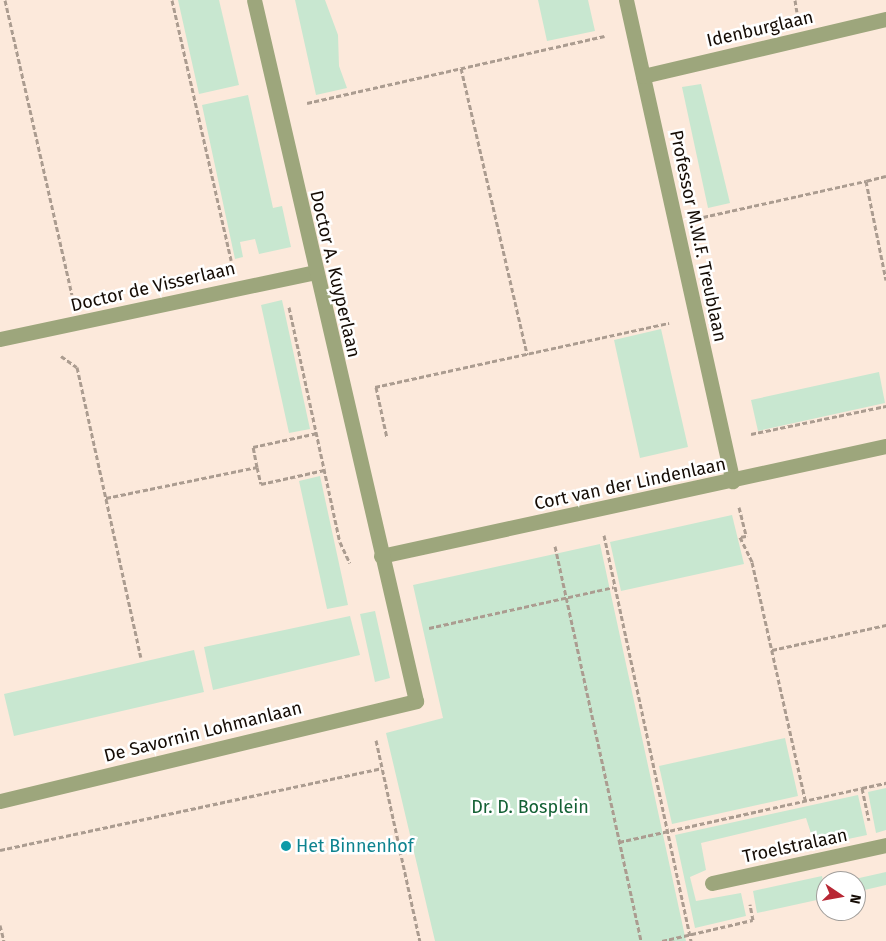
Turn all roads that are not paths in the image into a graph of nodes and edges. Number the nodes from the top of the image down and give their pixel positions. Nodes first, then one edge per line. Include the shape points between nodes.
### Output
1 (254, 0) edge
2 (626, 0) edge
3 (886, 19) edge
4 (643, 76) junction
5 (315, 272) junction
6 (0, 339) edge
7 (886, 446) edge
8 (733, 481) junction
9 (381, 556) junction
10 (416, 700) joint
11 (0, 799) edge
12 (880, 846) edge
13 (712, 883) road end

1 - 5 street, Doctor A. Kuyperlaan
2 - 4 street, Professor M.W.F. Treublaan
3 - 4 street, Idenburglaan
4 - 8 street, Professor M.W.F. Treublaan
5 - 6 street, Doctor de Visserlaan
5 - 9 street, Doctor A. Kuyperlaan
7 - 8 street, Cort van der Lindenlaan
8 - 9 street, Cort van der Lindenlaan
9 - 10 street, Doctor A. Kuyperlaan
10 - 11 street, De Savornin Lohmanlaan
12 - 13 street, Troelstralaan

